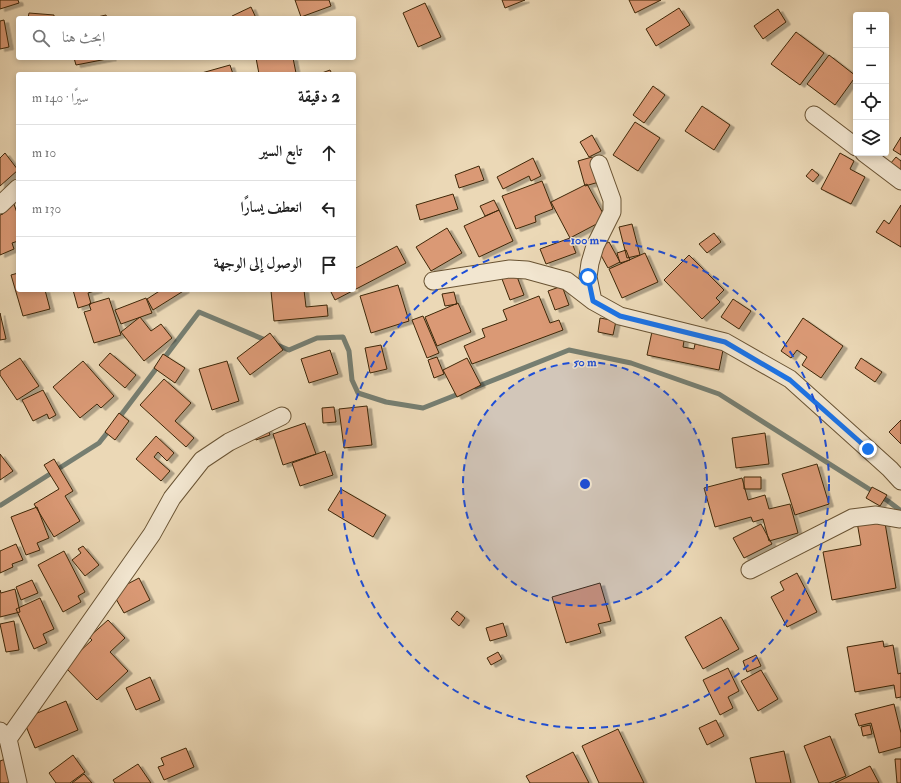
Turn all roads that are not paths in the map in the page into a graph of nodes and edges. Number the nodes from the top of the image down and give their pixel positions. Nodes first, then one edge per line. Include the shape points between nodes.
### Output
1 (814, 114) dead end
2 (853, 145) edge
3 (868, 156) edge
4 (599, 164) dead end
5 (901, 181) edge
6 (16, 190) edge
7 (0, 205) edge
8 (433, 281) dead end
9 (593, 301) junction
10 (282, 416) dead end
11 (901, 481) edge
12 (900, 522) edge
13 (750, 570) dead end
14 (4, 735) edge
15 (18, 783) edge

1 - 2 street
3 - 5 street
4 - 9 street via 612,200 612,212 595,246 590,263 588,277
6 - 7 street
8 - 9 street via 510,269 527,270 567,281
9 - 11 street via 620,316 725,342 790,380
10 - 14 street via 229,442 202,460 172,498 152,534
12 - 13 street via 876,515 852,518
14 - 15 street

